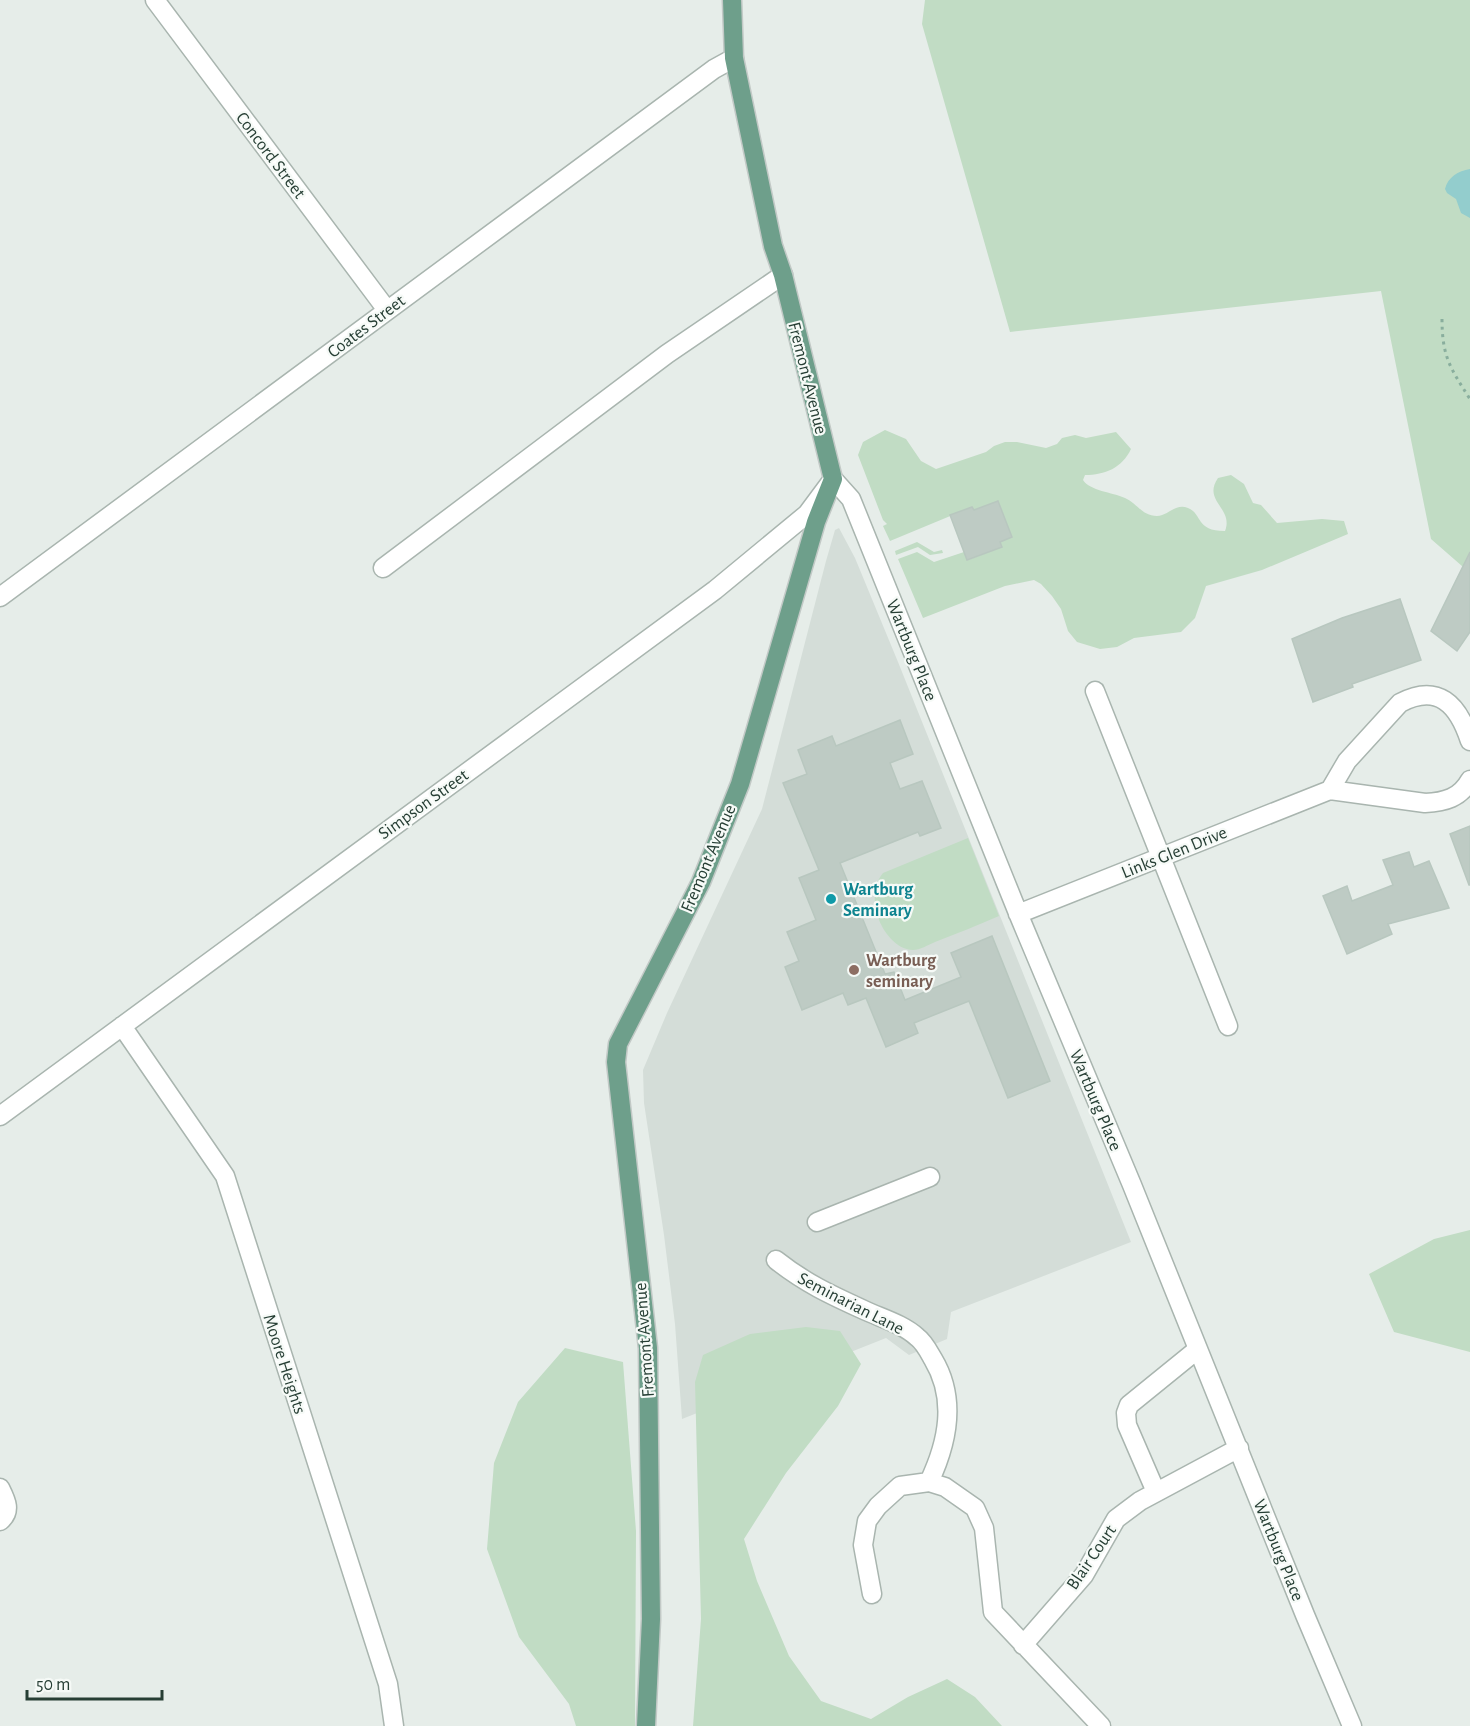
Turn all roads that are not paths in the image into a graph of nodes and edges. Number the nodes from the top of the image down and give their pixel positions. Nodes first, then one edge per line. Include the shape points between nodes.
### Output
1 (155, 0) edge
2 (732, 0) edge
3 (734, 58) junction
4 (783, 275) junction
5 (387, 310) junction
6 (833, 478) junction
7 (382, 568) dead end
8 (0, 597) edge
9 (1095, 691) dead end
10 (1470, 741) edge
11 (1470, 780) edge
12 (1330, 790) junction
13 (1161, 858) junction
14 (1018, 914) junction
15 (122, 1026) junction
16 (1228, 1026) dead end
17 (0, 1116) edge
18 (930, 1177) dead end
19 (817, 1222) dead end
20 (776, 1260) dead end
21 (1198, 1349) junction
22 (1239, 1448) junction
23 (929, 1482) junction
24 (0, 1488) edge
25 (1156, 1492) junction
26 (0, 1521) edge
27 (872, 1594) dead end
28 (1023, 1645) junction
29 (394, 1726) edge
30 (646, 1726) edge
31 (1101, 1726) edge
32 (1352, 1726) edge

1 - 5 street, Concord Street
2 - 3 main road, Fremont Avenue
3 - 4 main road, Fremont Avenue via 773,246
3 - 5 street, Coates Street
4 - 6 main road, Fremont Avenue
4 - 7 street via 667,354
5 - 8 street, Coates Street
6 - 14 street, Wartburg Place via 851,499
6 - 15 street, Simpson Street via 807,514 715,590
6 - 30 main road, Fremont Avenue via 816,522 740,784 701,882 618,1044 616,1062 648,1348 651,1619
9 - 13 street
10 - 12 street via 1466,728 1447,702 1429,694 1410,697 1347,761
11 - 12 street, Links Glen Drive via 1463,791 1441,802
12 - 13 street, Links Glen Drive
13 - 14 street, Links Glen Drive
13 - 16 street
14 - 21 street, Wartburg Place
15 - 17 street, Simpson Street
15 - 29 street, Moore Heights via 225,1176 388,1684
18 - 19 street
20 - 23 street, Seminarian Lane via 818,1290 918,1337 929,1351 939,1369 948,1410 946,1435
21 - 22 street, Wartburg Place
21 - 25 street via 1129,1405 1126,1413 1127,1425
22 - 25 street, Blair Court
22 - 32 street, Wartburg Place
23 - 27 street via 900,1486 867,1521 863,1545
23 - 28 street via 945,1487 975,1508 984,1528 993,1612
24 - 26 street via 8,1503
25 - 28 street, Blair Court via 1116,1519 1084,1575
28 - 31 street

